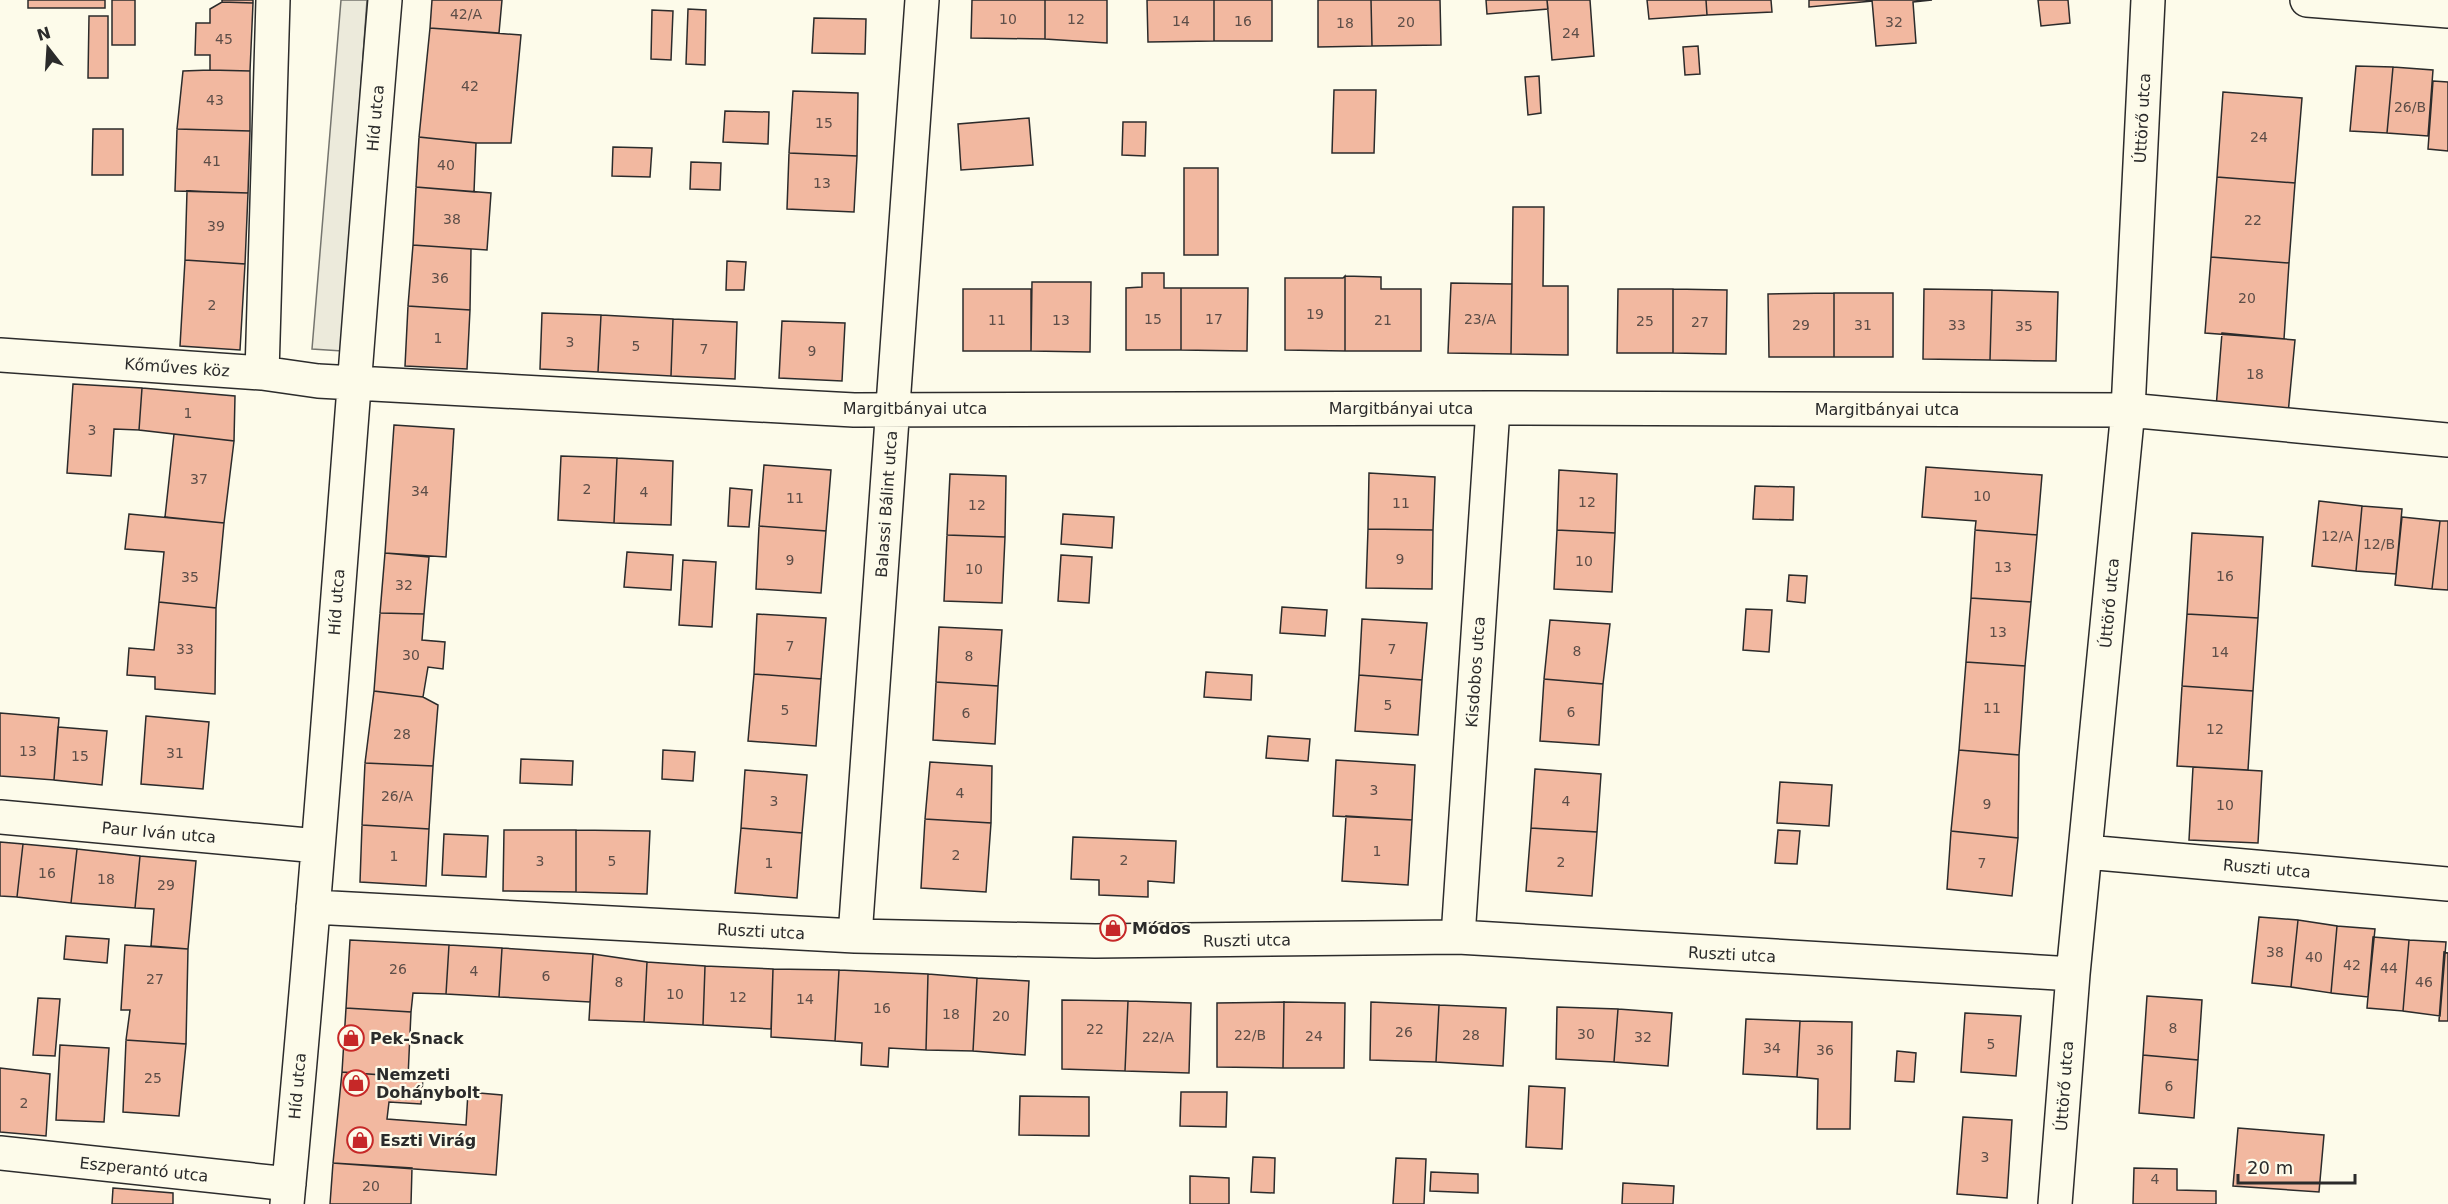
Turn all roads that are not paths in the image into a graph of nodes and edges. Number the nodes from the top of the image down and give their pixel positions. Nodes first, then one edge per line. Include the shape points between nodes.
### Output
1 (273, 0) edge
2 (385, 0) edge
3 (922, 0) edge
4 (2148, 0) edge
5 (2307, 0) edge
6 (2448, 11) edge
7 (0, 355) edge
8 (262, 373) junction
9 (353, 383) junction
10 (1493, 408) junction
11 (893, 410) junction
12 (2128, 410) junction
13 (2448, 440) edge
14 (0, 817) edge
15 (318, 846) junction
16 (2086, 852) junction
17 (2448, 884) edge
18 (312, 907) junction
19 (855, 936) junction
20 (1458, 937) junction
21 (2073, 974) junction
22 (0, 1153) edge
23 (288, 1194) edge
24 (2055, 1204) edge

1 - 8 street
2 - 9 street, Híd utca
3 - 11 street, Balassi Bálint utca
4 - 12 street, Úttörő utca
5 - 6 street
7 - 8 street, Kőműves köz
8 - 9 street, Kőműves köz
9 - 11 street, Margitbányai utca
9 - 15 street, Híd utca
10 - 11 street, Margitbányai utca
10 - 12 street, Margitbányai utca
10 - 20 street, Kisdobos utca
11 - 19 street, Balassi Bálint utca
12 - 13 street, Margitbányai utca
12 - 16 street, Úttörő utca
14 - 15 street, Paur Iván utca
15 - 18 street, Híd utca
16 - 17 street, Ruszti utca
16 - 21 street, Úttörő utca
18 - 19 street, Ruszti utca
18 - 23 street, Híd utca
19 - 20 street, Ruszti utca via 1095,942
20 - 21 street, Ruszti utca
21 - 24 street, Úttörő utca
22 - 23 street, Eszperantó utca

